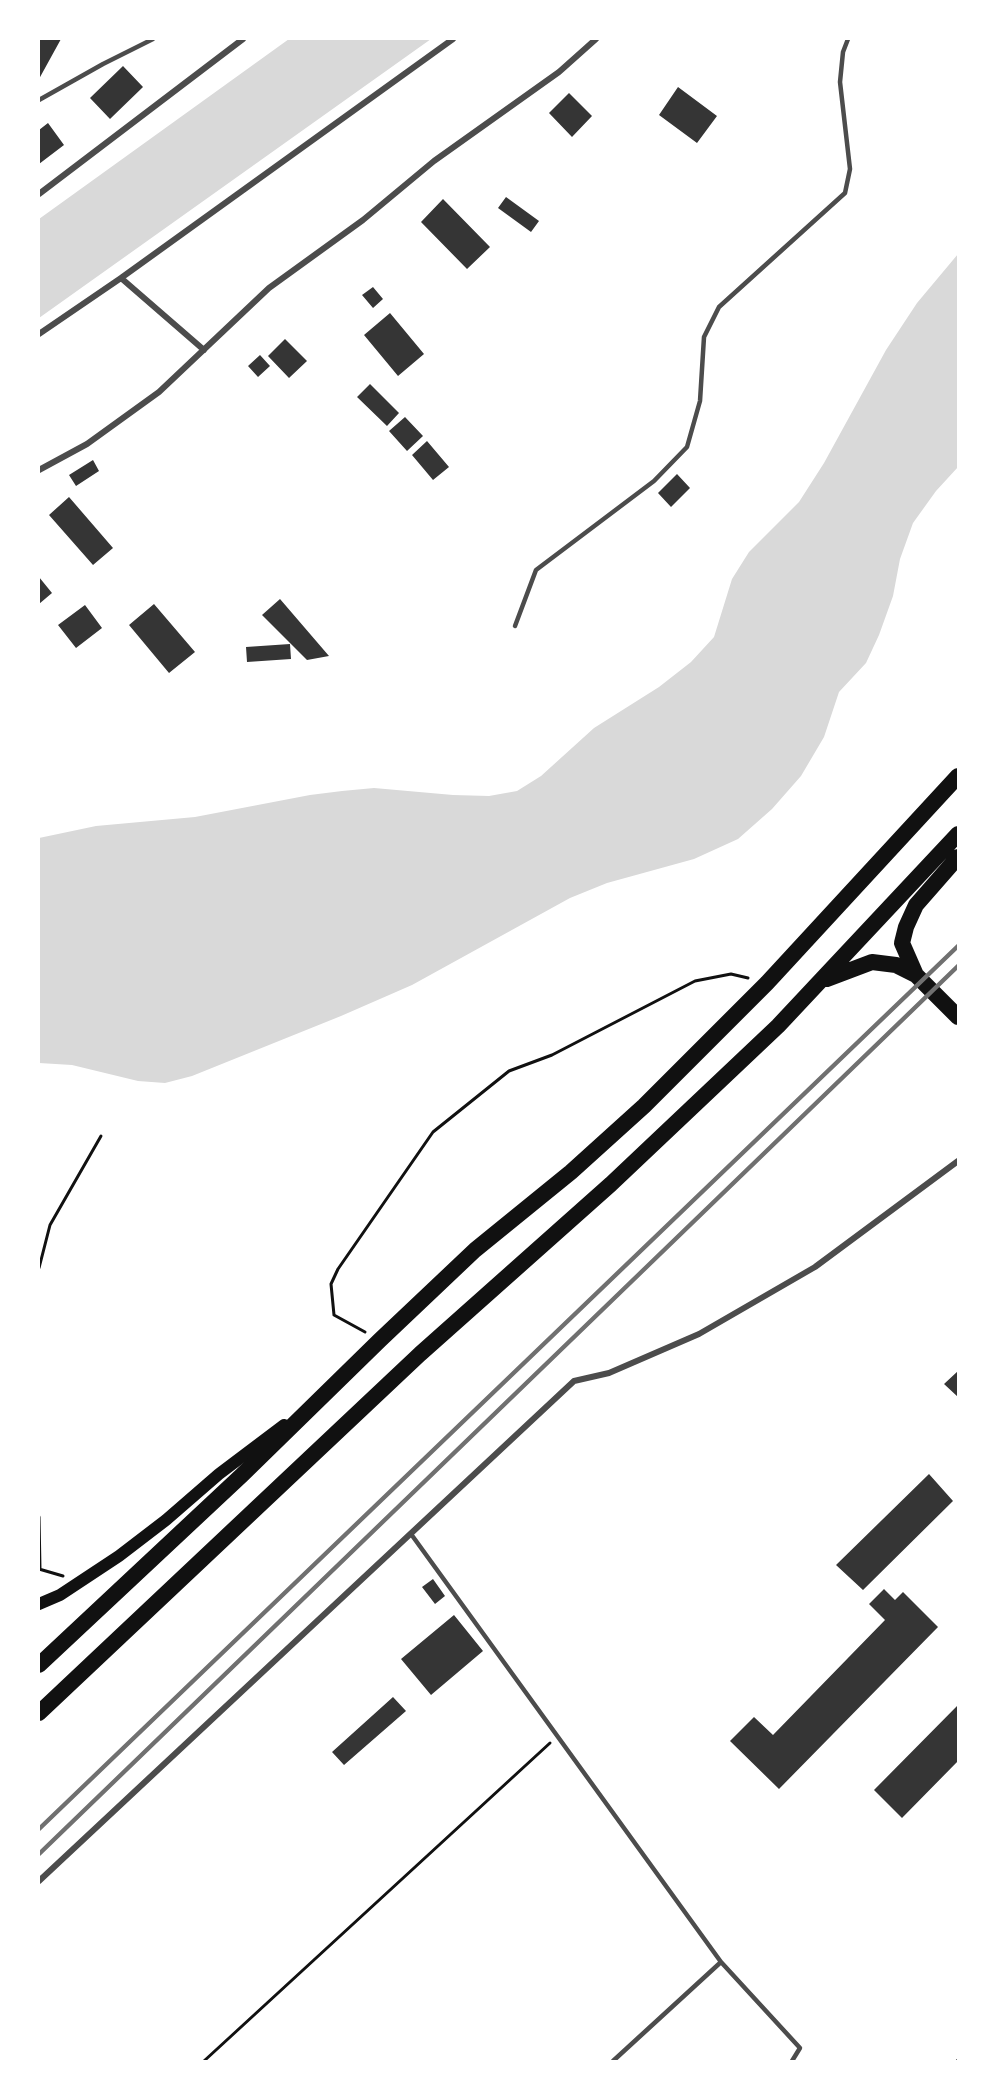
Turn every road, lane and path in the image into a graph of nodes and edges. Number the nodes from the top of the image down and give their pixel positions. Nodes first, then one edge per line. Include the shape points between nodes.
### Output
1 (153, 39) edge
2 (243, 39) edge
3 (453, 39) edge
4 (596, 39) edge
5 (848, 39) edge
6 (39, 100) edge
7 (39, 194) edge
8 (121, 278) junction
9 (39, 334) edge
10 (204, 350) junction
11 (39, 470) edge
12 (515, 626) dead end
13 (958, 777) edge
14 (958, 834) edge
15 (958, 857) edge
16 (916, 975) junction
17 (821, 981) junction
18 (767, 983) junction
19 (958, 1017) edge
20 (101, 1136) dead end
21 (958, 1161) edge
22 (39, 1268) edge
23 (380, 1340) junction
24 (323, 1395) junction
25 (39, 1517) edge
26 (411, 1534) junction
27 (40, 1569) edge
28 (39, 1604) edge
29 (39, 1665) edge
30 (39, 1713) edge
31 (558, 1735) junction
32 (39, 1881) edge
33 (721, 1962) junction
34 (204, 2061) edge
35 (613, 2061) edge
36 (792, 2061) edge

1 - 6 lane
2 - 7 street
3 - 8 street
4 - 10 street via 559,72 434,161 363,220 268,288
5 - 12 lane via 840,82 850,169 845,193 719,307 704,337 700,401 687,447 654,481 536,570
8 - 9 street
8 - 10 street
10 - 11 street via 159,392 87,444
13 - 18 highway
14 - 17 highway
15 - 16 highway via 916,905 906,927 902,943
16 - 17 highway via 896,965 872,962
16 - 19 highway
17 - 30 highway via 611,1184 420,1354
18 - 23 highway via 644,1106 475,1250
18 - 23 path via 730,974 695,981 552,1055 509,1071 433,1132 331,1284 334,1315
20 - 22 path via 50,1225
21 - 26 street via 805,1273 689,1338 609,1373 574,1381
23 - 24 highway
24 - 28 main road via 119,1556 60,1595
24 - 29 highway
25 - 27 path
26 - 31 lane
26 - 32 street
31 - 33 lane
31 - 34 path
33 - 35 lane
33 - 36 lane via 800,2048

